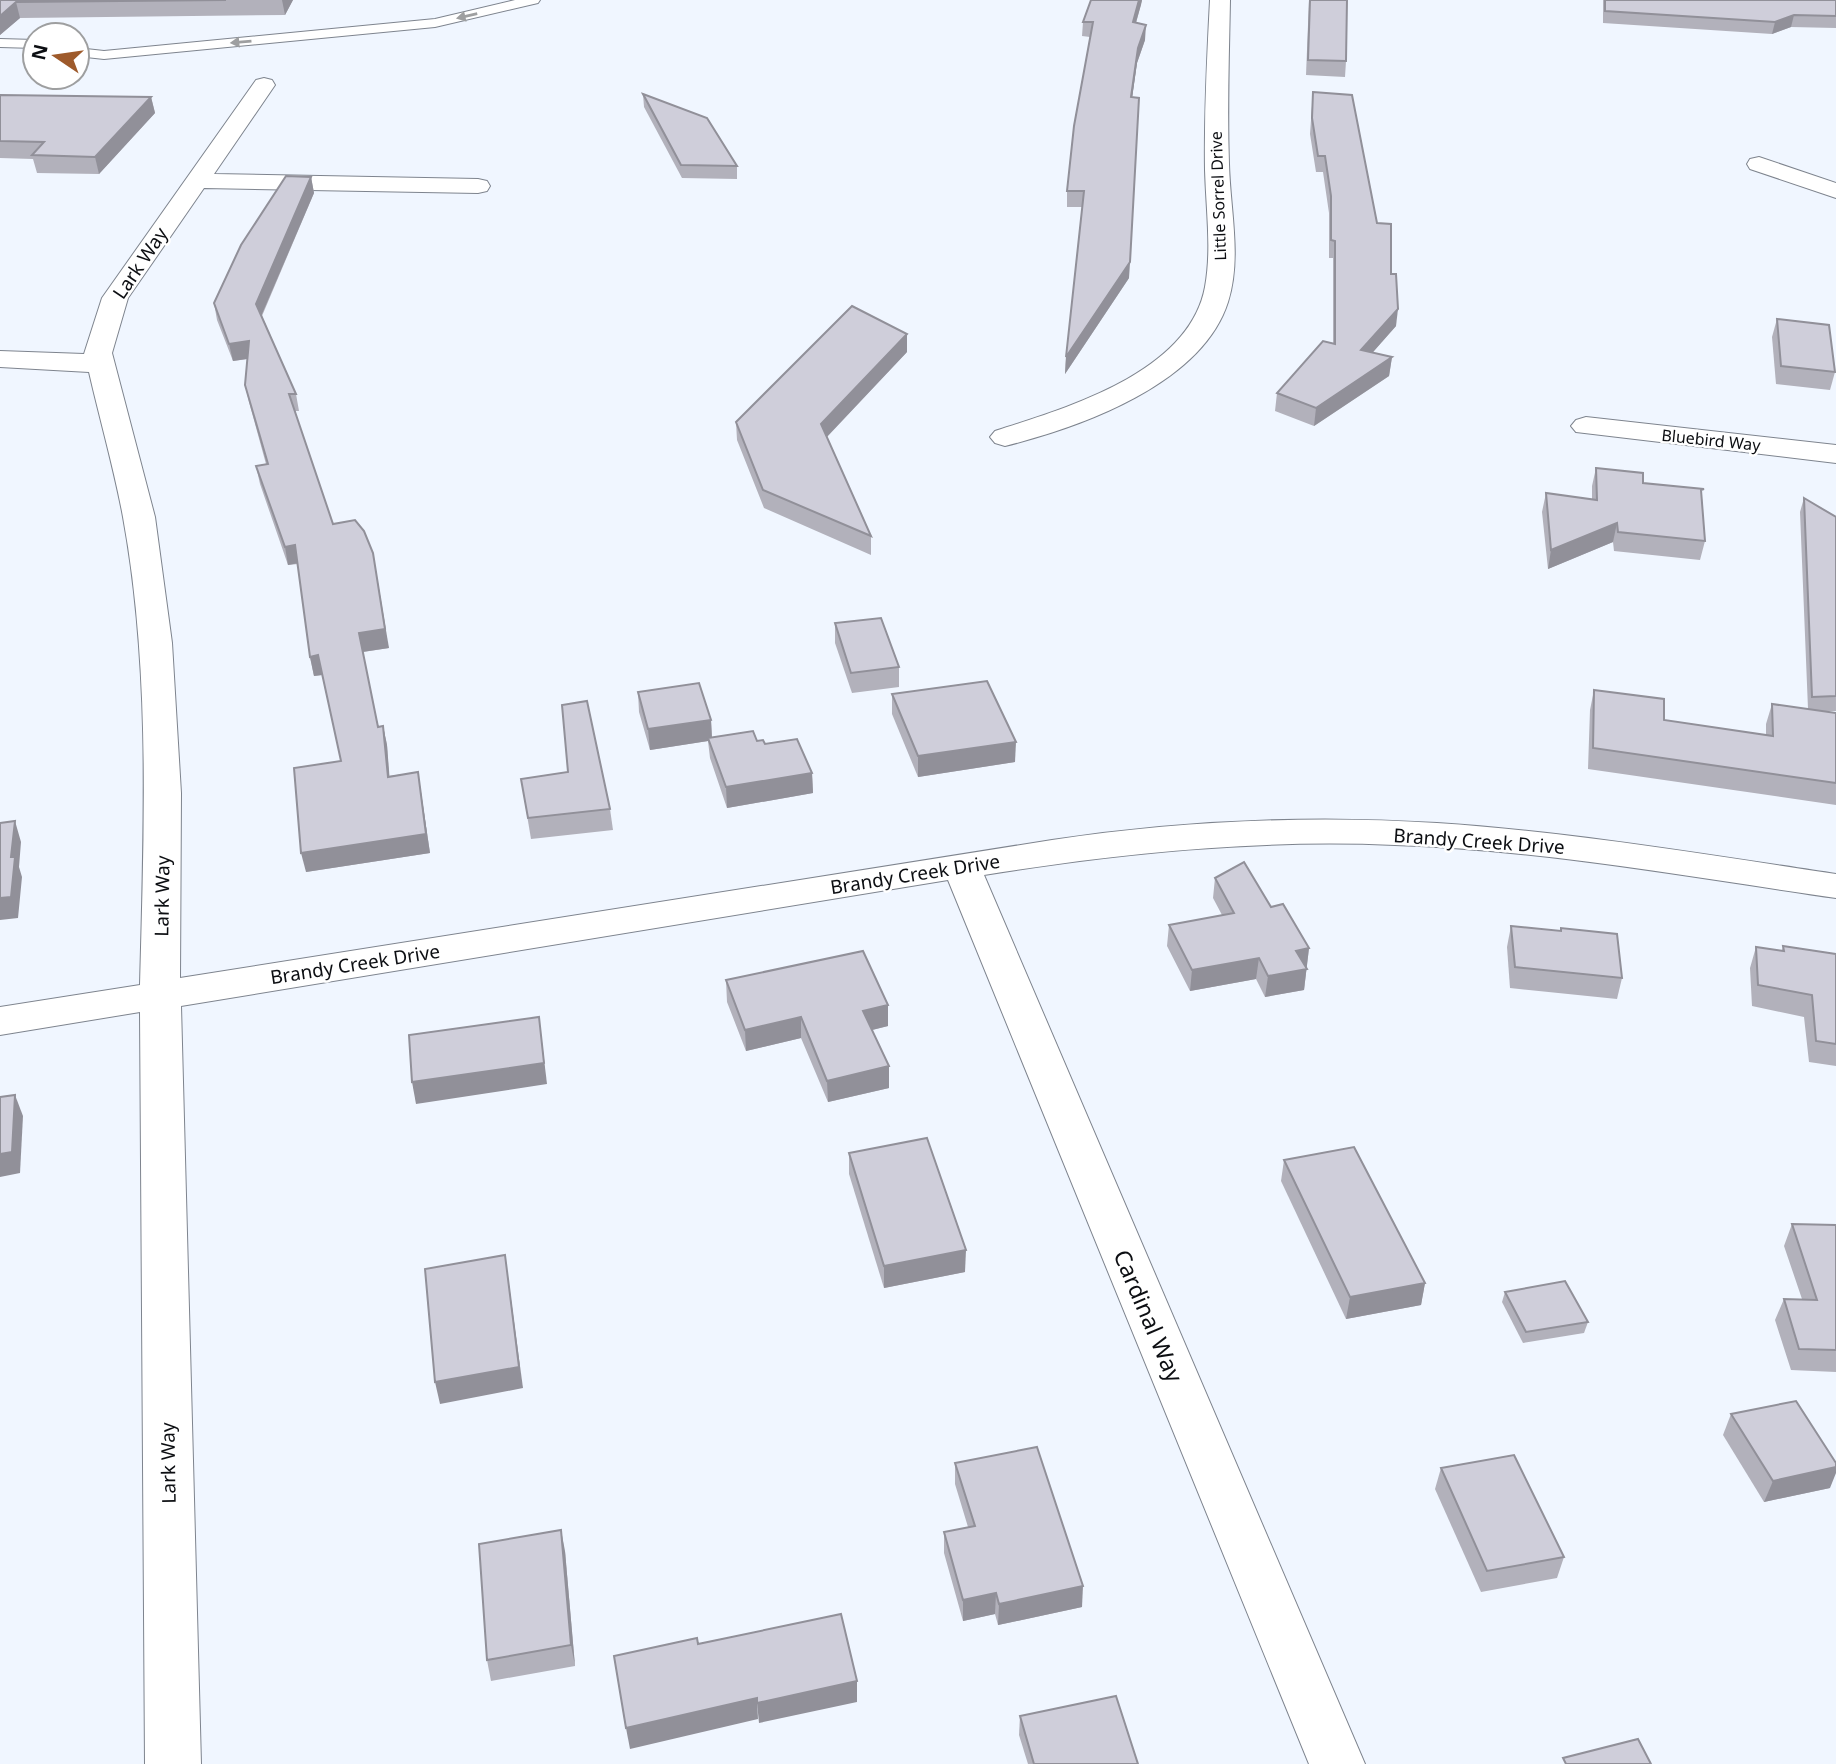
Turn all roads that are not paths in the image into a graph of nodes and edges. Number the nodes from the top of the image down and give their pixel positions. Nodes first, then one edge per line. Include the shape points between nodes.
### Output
1 (533, 0) edge
2 (1220, 0) edge
3 (0, 43) edge
4 (21, 44) edge
5 (91, 54) edge
6 (264, 85) dead end
7 (1759, 164) dead end
8 (198, 181) junction
9 (478, 186) dead end
10 (1836, 191) edge
11 (0, 359) edge
12 (99, 364) junction
13 (1586, 426) dead end
14 (1004, 437) dead end
15 (1836, 454) edge
16 (961, 866) junction
17 (1836, 886) edge
18 (160, 995) junction
19 (0, 1021) edge
20 (173, 1764) edge
21 (1337, 1764) edge

1 -> 5 lane via 410,26
2 - 14 street, Little Sorrel Drive via 1216,128 1220,274 1214,304 1201,329 1149,377 1067,418
3 - 4 lane
6 - 8 street, Lark Way
7 - 10 street
8 - 9 street
8 - 12 street, Lark Way via 115,298 98,353
11 - 12 street
12 - 18 street, Lark Way via 139,517 155,643 163,793
13 - 15 street, Bluebird Way
16 - 17 street, Brandy Creek Drive via 1107,844 1316,832 1554,845
16 - 18 street, Brandy Creek Drive
16 - 21 street, Cardinal Way
18 - 19 street, Brandy Creek Drive
18 - 20 street, Lark Way

